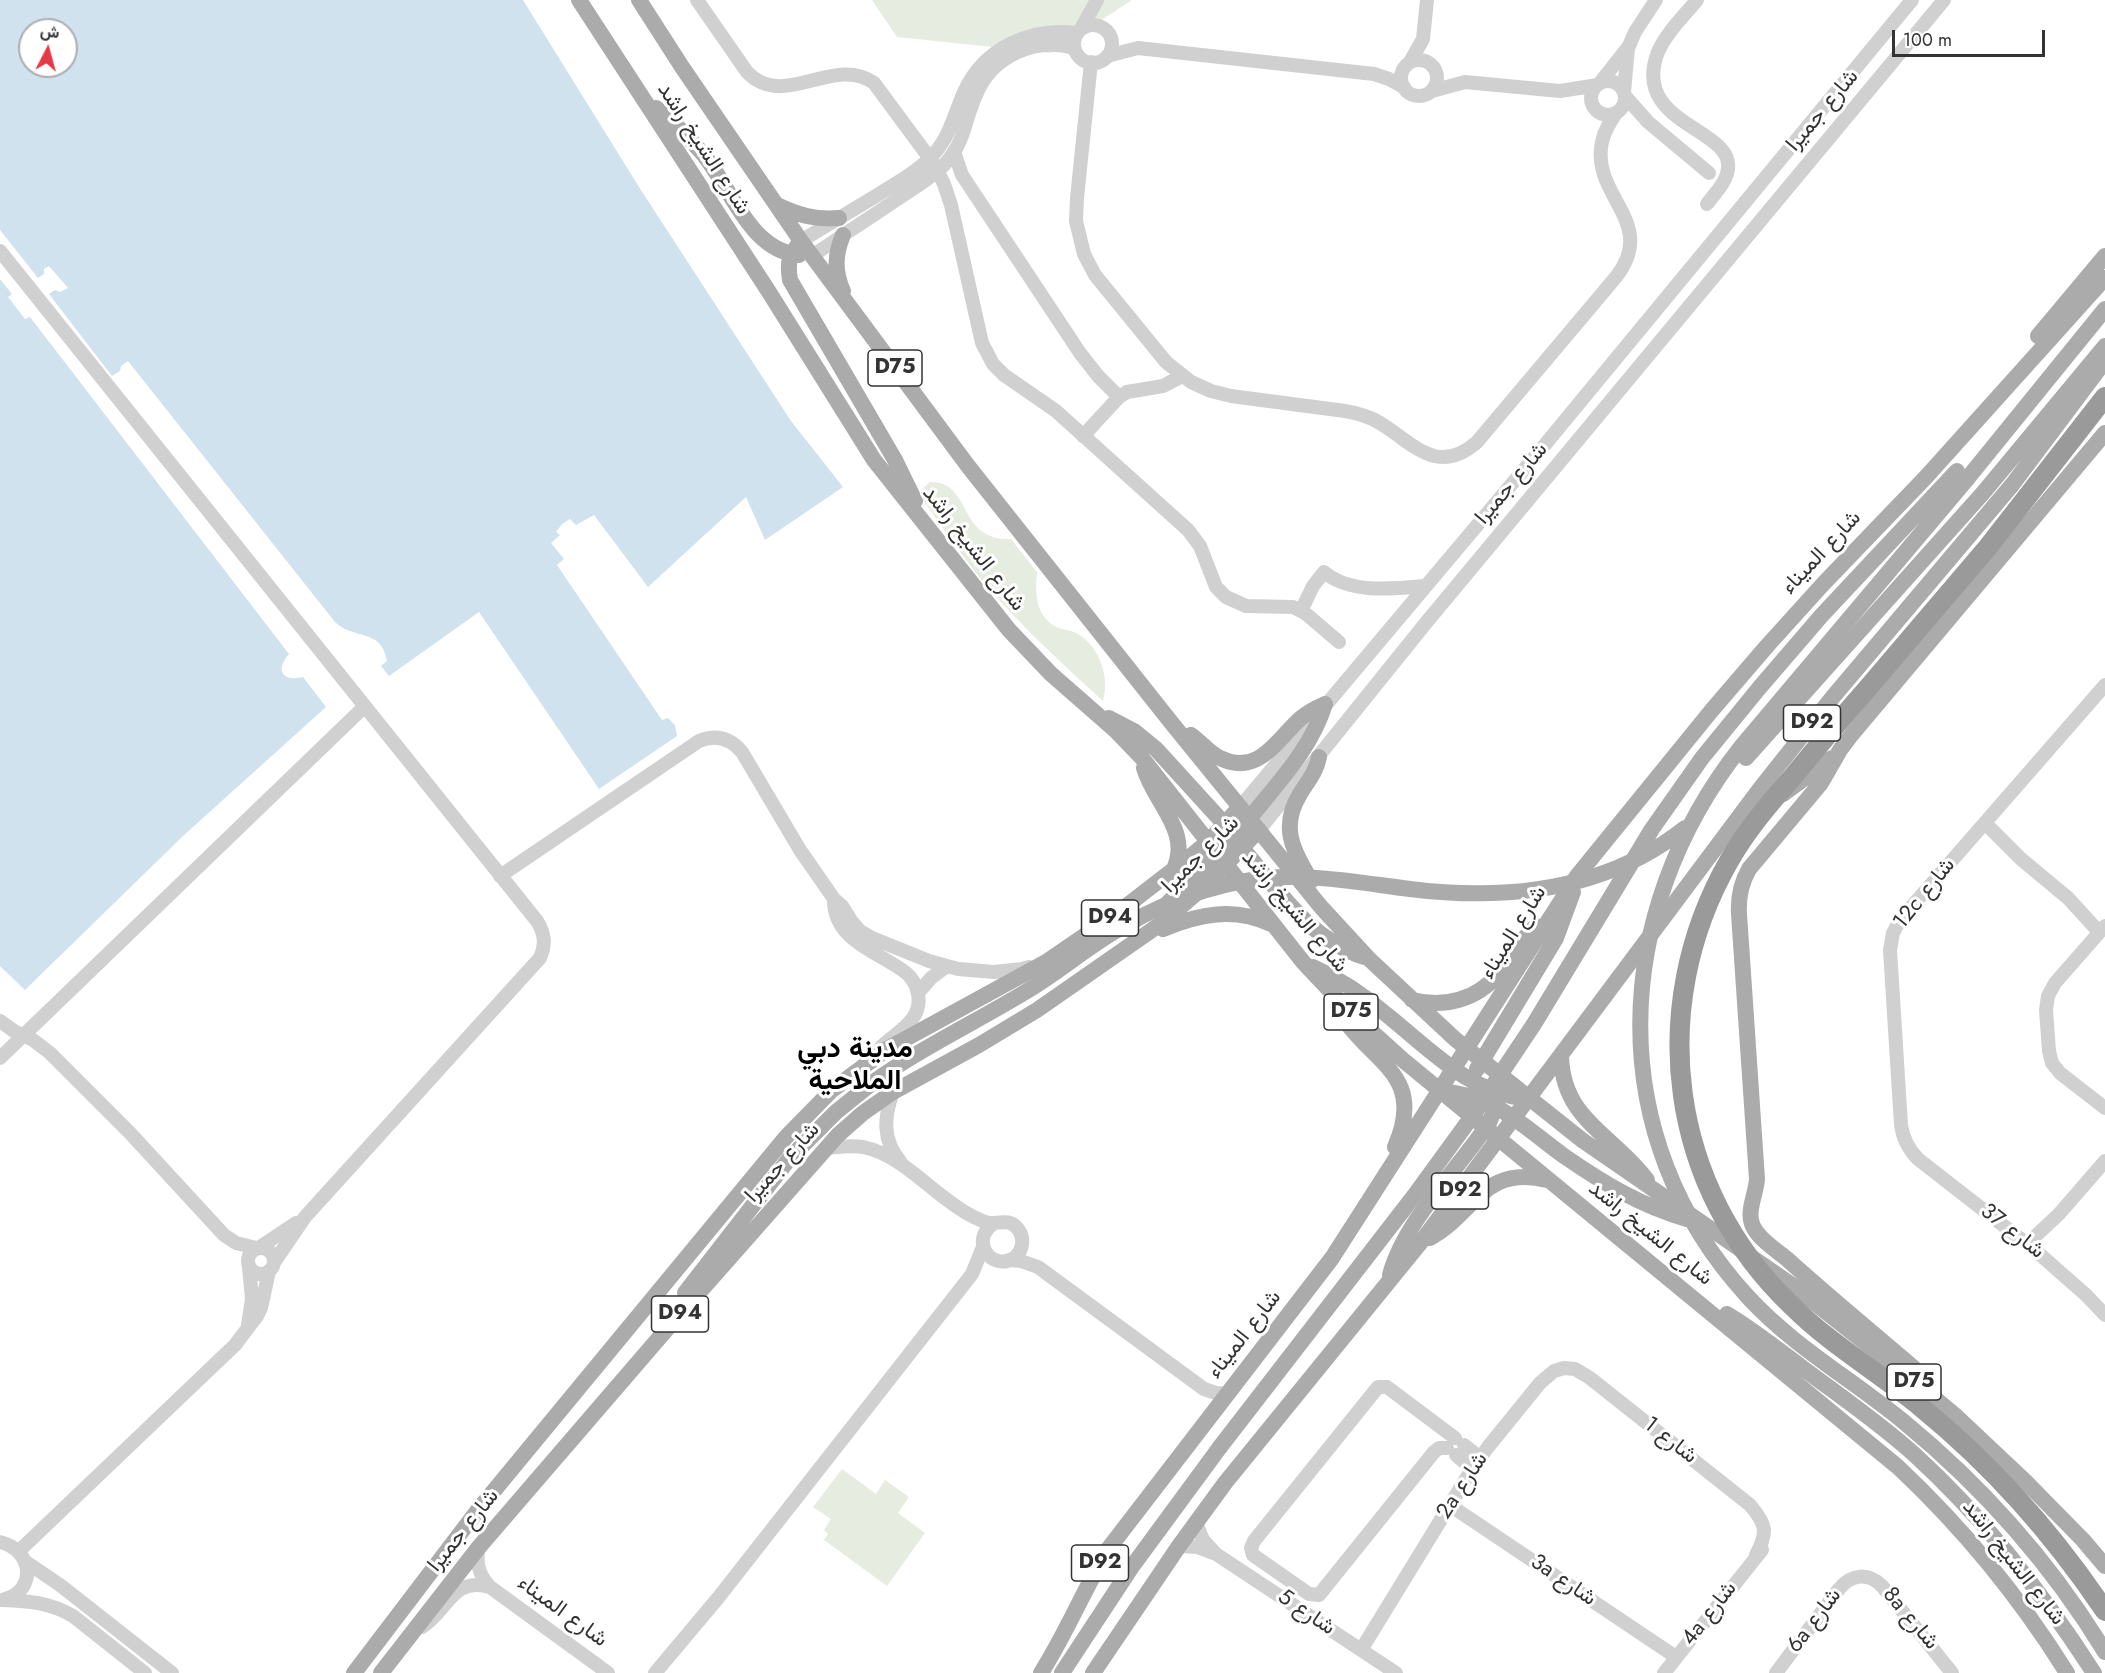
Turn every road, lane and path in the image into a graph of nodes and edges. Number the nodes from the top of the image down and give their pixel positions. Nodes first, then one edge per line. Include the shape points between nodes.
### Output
1 (579, 0) edge
2 (639, 0) edge
3 (697, 0) edge
4 (1098, 0) edge
5 (1427, 0) edge
6 (1656, 0) edge
7 (1697, 0) edge
8 (1912, 0) edge
9 (1944, 0) edge
10 (1079, 32) junction
11 (1106, 32) junction
12 (1423, 39) junction
13 (1629, 46) junction
14 (1074, 48) junction
15 (1138, 48) junction
16 (1107, 56) junction
17 (1091, 62) junction
18 (1408, 63) junction
19 (1433, 65) junction
20 (1374, 74) junction
21 (1465, 82) junction
22 (1598, 85) junction
23 (1404, 87) junction
24 (1432, 91) junction
25 (1560, 91) junction
26 (1625, 94) junction
27 (642, 95) junction
28 (1595, 108) junction
29 (1617, 113) junction
30 (1648, 122) junction
31 (1602, 139) junction
32 (954, 152) junction
33 (934, 164) junction
34 (1709, 173) dead end
35 (1707, 204) dead end
36 (776, 205) junction
37 (841, 227) junction
38 (796, 248) junction
39 (0, 251) edge
40 (812, 256) junction
41 (2105, 256) edge
42 (2105, 278) edge
43 (849, 305) junction
44 (2105, 309) edge
45 (2105, 346) edge
46 (2105, 361) edge
47 (1182, 376) junction
48 (1119, 397) junction
49 (2105, 397) edge
50 (2105, 411) edge
51 (2105, 433) edge
52 (1083, 436) junction
53 (2069, 445) junction
54 (1949, 449) junction
55 (2105, 450) edge
56 (2078, 464) junction
57 (1962, 475) junction
58 (928, 529) junction
59 (1425, 586) junction
60 (1301, 611) junction
61 (1339, 642) dead end
62 (2105, 685) edge
63 (1325, 704) junction
64 (364, 707) junction
65 (1097, 714) junction
66 (1170, 721) junction
67 (1840, 750) junction
68 (1319, 758) junction
69 (1142, 759) junction
70 (1739, 816) junction
71 (1249, 819) junction
72 (1982, 826) junction
73 (1233, 837) junction
74 (1217, 854) junction
75 (1173, 871) junction
76 (500, 876) junction
77 (1577, 876) junction
78 (834, 899) junction
79 (1321, 907) junction
80 (1551, 914) junction
81 (1271, 924) junction
82 (2103, 928) edge
83 (1137, 941) junction
84 (1368, 958) junction
85 (1046, 962) junction
86 (1304, 962) junction
87 (947, 966) junction
88 (1327, 988) junction
89 (918, 993) junction
90 (1412, 1000) junction
91 (0, 1021) edge
92 (23, 1035) junction
93 (1467, 1049) junction
94 (1562, 1056) junction
95 (0, 1058) edge
96 (868, 1064) junction
97 (1487, 1065) junction
98 (1454, 1070) junction
99 (1470, 1088) junction
100 (1440, 1091) junction
101 (893, 1092) junction
102 (1496, 1099) junction
103 (1529, 1099) junction
104 (2105, 1108) edge
105 (1468, 1114) junction
106 (1515, 1118) junction
107 (1485, 1128) junction
108 (1499, 1140) junction
109 (826, 1148) junction
110 (1913, 1154) joint
111 (2104, 1161) edge
112 (905, 1167) junction
113 (1548, 1180) junction
114 (1656, 1193) junction
115 (1374, 1194) junction
116 (963, 1211) junction
117 (305, 1217) junction
118 (1702, 1222) junction
119 (993, 1224) junction
120 (224, 1235) junction
121 (983, 1242) junction
122 (1421, 1242) junction
123 (1022, 1243) junction
124 (258, 1247) junction
125 (2032, 1247) junction
126 (994, 1260) junction
127 (1010, 1260) junction
128 (248, 1265) junction
129 (272, 1266) junction
130 (1038, 1267) junction
131 (972, 1274) junction
132 (1388, 1284) junction
133 (1681, 1289) junction
134 (2105, 1315) edge
135 (246, 1330) junction
136 (1564, 1364) joint
137 (632, 1370) junction
138 (1204, 1389) junction
139 (1229, 1394) junction
140 (1214, 1413) junction
141 (1985, 1443) junction
142 (1455, 1447) junction
143 (1476, 1463) junction
144 (1450, 1506) junction
145 (1196, 1523) junction
146 (1769, 1528) joint
147 (0, 1530) edge
148 (1179, 1546) junction
149 (479, 1547) junction
150 (13, 1550) edge
151 (1216, 1554) junction
152 (1100, 1564) junction
153 (2105, 1566) edge
154 (1860, 1576) joint
155 (489, 1587) junction
156 (2013, 1593) junction
157 (1, 1600) edge
158 (2105, 1611) edge
159 (412, 1632) junction
160 (1358, 1648) junction
161 (2105, 1652) edge
162 (1676, 1657) junction
163 (665, 1666) edge
164 (146, 1673) edge
165 (172, 1673) edge
166 (354, 1673) edge
167 (381, 1673) edge
168 (608, 1673) edge
169 (655, 1673) edge
170 (1041, 1673) edge
171 (1050, 1673) edge
172 (1062, 1673) edge
173 (1093, 1673) edge
174 (1396, 1673) edge
175 (1665, 1673) edge
176 (1776, 1673) edge
177 (1952, 1673) edge
178 (2067, 1673) edge
179 (2087, 1673) edge
180 (2094, 1673) edge

1 - 27 main road, شارع الشيخ راشد / D75
2 - 36 main road, شارع الشيخ راشد / D75
3 - 33 street via 758,82 778,87 842,74 868,78
4 - 10 street
4 - 11 street
5 - 12 street
6 - 13 street
7 - 35 street via 1661,46 1654,77 1661,100 1671,112 1719,145 1725,154 1727,174
8 - 59 street, شارع جميرا
9 - 68 street, شارع جميرا / D94 via 1425,624
10 - 11 street via 1090,25
10 - 14 street
10 - 33 street via 1031,35 990,57 968,84
11 - 15 street
11 - 16 street via 1111,48
12 - 18 street
12 - 19 street
13 - 22 street
13 - 26 street
14 - 17 street via 1082,59
14 - 32 street via 1040,46 1015,53 1000,63 978,89 966,130
15 - 16 street
15 - 20 street
16 - 17 street
17 - 47 street via 1076,209 1080,243 1095,275
18 - 19 street via 1421,59
18 - 20 street
18 - 23 street via 1401,75
19 - 21 street
19 - 24 street via 1438,80
20 - 23 street
21 - 24 street
21 - 25 street
22 - 25 street
22 - 26 street via 1606,81 1615,83
22 - 28 street via 1592,95
23 - 24 street via 1419,96
25 - 28 street
26 - 29 street via 1624,105
26 - 30 street
27 - 38 main road via 704,155 758,235 770,246
27 - 58 main road, شارع الشيخ راشد / D75 via 874,460
28 - 29 street via 1603,114
28 - 31 street
29 - 30 street
29 - 31 street
30 - 34 street
31 - 47 street via 1604,177 1630,231 1625,263 1477,442 1465,451 1451,456 1429,455 1364,415 1221,394
32 - 33 street
32 - 48 street via 962,175 1071,340
33 - 37 street via 911,174
33 - 52 street via 951,205 988,357
36 - 37 main road
36 - 38 main road, شارع الشيخ راشد / D75
37 - 38 street
37 - 40 street
37 - 43 main road via 836,266
38 - 40 main road, شارع الشيخ راشد / D75
38 - 58 main road via 788,267 790,280 895,460
39 - 64 street
40 - 43 main road, شارع الشيخ راشد / D75
41 - 54 main road via 1978,403
42 - 54 main road, شارع الميناء / D92
43 - 66 main road, شارع الشيخ راشد / D75 via 975,475
44 - 57 main road via 2028,403
45 - 137 main road, bridge via 1983,493 1688,825 1658,847 1593,878 1507,894 1452,893 1300,876 1240,882 1164,904 1112,933 1048,978 910,1058 836,1112 789,1159 653,1332
46 - 70 main road, D92 via 2024,470 1832,698
47 - 48 street via 1163,386 1132,390
48 - 52 street
49 - 53 highway
50 - 53 main road
51 - 56 main road
52 - 60 street via 1188,530 1200,546 1216,587 1226,597 1246,606 1285,605
53 - 158 highway, bridge via 1752,826 1724,869 1701,922 1685,983 1680,1036 1682,1091 1692,1143 1716,1204 1738,1242 1764,1277 1806,1319 1923,1409 1974,1454 2043,1528
54 - 77 main road, شارع الميناء / D92 via 1767,646
55 - 56 main road
56 - 67 main road
57 - 161 main road, bridge via 1741,747 1689,825 1661,890 1645,957 1640,1026 1644,1072 1658,1139 1674,1182 1706,1242 1734,1281 1788,1335 1888,1410 1957,1469 2033,1551
57 - 172 main road, bridge via 1822,615 1702,758 1652,829 1476,1111 1220,1447 1131,1568
58 - 65 main road, شارع الشيخ راشد / D75 via 1009,630
59 - 60 street via 1382,589 1352,585 1324,572
59 - 63 street, شارع جميرا
60 - 61 street
62 - 72 street, 12c شارع
63 - 66 main road via 1300,719 1266,755 1245,762 1219,758
63 - 71 main road via 1303,752
64 - 76 street
64 - 92 street
65 - 69 main road, شارع الشيخ راشد / D75
65 - 73 main road via 1122,724 1145,740
66 - 71 main road, شارع الشيخ راشد / D75
67 - 70 main road via 1785,793
67 - 141 main road via 1821,783 1749,869 1739,894 1757,1179 1750,1218 1756,1231 1793,1265 1964,1409 1975,1421
68 - 71 street, شارع جميرا / D94
68 - 79 main road via 1314,774 1295,803 1290,828 1294,851
69 - 74 main road, شارع الشيخ راشد / D75
69 - 75 main road via 1149,784 1177,832 1179,849
70 - 94 main road, D92
71 - 73 main road
71 - 73 main road, شارع جميرا / D94
71 - 79 main road, شارع الشيخ راشد / D75
72 - 82 street
72 - 110 street, 12c شارع via 1900,920 1892,938 1901,1125
73 - 74 main road, شارع جميرا / D94
73 - 74 main road, شارع جميرا / D94
73 - 84 main road via 1314,930 1339,947
74 - 75 main road, شارع جميرا / D94
74 - 81 main road, شارع الشيخ راشد / D75
74 - 83 main road
75 - 85 main road, شارع جميرا / D94
76 - 78 street via 699,741 715,737 730,741 741,752
76 - 117 street via 542,928 545,943 540,958
77 - 80 main road, شارع الميناء / D92
77 - 97 main road via 1556,938
78 - 87 street via 866,935
78 - 89 street via 837,917 851,937 907,974
79 - 84 main road, شارع الشيخ راشد / D75
80 - 90 main road via 1477,992 1445,1003
80 - 93 main road, شارع الميناء / D92
81 - 83 main road via 1236,914 1210,914
81 - 86 main road, شارع الشيخ راشد / D75
82 - 104 street via 2051,989 2046,1003 2050,1057 2056,1069
83 - 101 main road, شارع جميرا / D94 via 1037,1010
84 - 90 main road, شارع الشيخ راشد / D75
85 - 87 street via 994,972
85 - 96 main road, شارع جميرا / D94 via 906,1038
86 - 88 main road, شارع الشيخ راشد / D75
86 - 98 main road via 1362,995
87 - 89 street
88 - 100 main road, شارع الشيخ راشد / D75
88 - 115 main road via 1343,1018 1392,1071 1403,1092 1402,1128
89 - 96 street via 913,1019
90 - 93 main road, شارع الشيخ راشد / D75
91 - 92 street
92 - 95 street
92 - 120 street via 50,1053
93 - 97 main road, شارع الشيخ راشد / D75
93 - 98 main road, شارع الميناء / D92
94 - 103 main road, D92
94 - 114 main road via 1565,1086 1575,1107 1634,1163
96 - 166 main road, شارع جميرا / D94 via 824,1098 786,1137 478,1510
97 - 99 main road
97 - 102 main road
97 - 103 main road, شارع الشيخ راشد / D75
98 - 99 main road
98 - 100 main road, شارع الميناء / D92
99 - 100 main road
99 - 102 main road
99 - 105 main road
100 - 105 main road, شارع الشيخ راشد / D75
100 - 115 main road, شارع الميناء / D92
101 - 109 main road, شارع جميرا / D94 via 863,1113
101 - 112 street via 886,1134 890,1148
102 - 103 main road
102 - 106 main road
102 - 107 main road
103 - 106 main road, D92
103 - 114 main road, شارع الشيخ راشد / D75
105 - 107 main road, شارع الشيخ راشد / D75
106 - 108 main road, D92
106 - 118 main road via 1629,1197 1657,1210
107 - 108 main road, شارع الشيخ راشد / D75
107 - 132 main road via 1409,1231 1397,1251
108 - 113 main road, شارع الشيخ راشد / D75
108 - 122 main road, D92
109 - 112 street via 864,1148 880,1152
109 - 137 main road, شارع جميرا / D94
110 - 125 street, شارع 37
111 - 125 street
112 - 116 street
113 - 122 main road via 1522,1176 1498,1182 1478,1195 1446,1228
113 - 133 main road, شارع الشيخ راشد / D75
114 - 118 main road, شارع الشيخ راشد / D75
115 - 139 main road, شارع الميناء / D92 via 1332,1258
116 - 119 street
116 - 121 street via 977,1226
117 - 124 street
117 - 129 street
118 - 141 main road, شارع الشيخ راشد / D75 via 1835,1318
119 - 121 street
119 - 123 street via 1012,1224 1020,1232
120 - 124 street via 242,1245
120 - 128 street
121 - 126 street
121 - 131 street
122 - 132 main road, D92
123 - 127 street via 1018,1254
123 - 130 street
124 - 128 street via 249,1254
124 - 129 street via 272,1252
125 - 134 street, شارع 37
126 - 127 street
126 - 131 street
127 - 130 street
128 - 129 street via 256,1273 265,1274
128 - 135 street via 252,1299
129 - 135 street via 261,1308
130 - 138 street
131 - 163 street
132 - 145 main road, D92 via 1255,1444
133 - 156 main road, شارع الشيخ راشد / D75 via 1898,1467 1947,1515
133 - 180 main road via 1757,1334 1916,1456 1991,1534 2047,1603
135 - 150 street via 229,1352
136 - 143 street, 2a شارع via 1548,1368
136 - 146 street, شارع 1 via 1590,1378 1750,1505 1766,1513 1772,1522
137 - 149 main road, شارع جميرا / D94
138 - 139 street
138 - 140 street
139 - 140 main road, شارع الميناء / D92
140 - 152 main road, شارع الميناء / D92
141 - 153 main road, شارع الشيخ راشد / D75
142 - 142 street via 1387,1387 1378,1387 1254,1541 1253,1556 1309,1594 1322,1593 1434,1452
142 - 143 street
143 - 144 street, 2a شارع
144 - 160 street, 2a شارع
144 - 162 street, 3a شارع
145 - 148 main road, D92
145 - 151 street, شارع 5 via 1203,1540
146 - 162 street, 4a شارع via 1756,1555
147 - 150 street
148 - 151 street, شارع 5
148 - 173 main road, D92
149 - 155 street via 478,1567
149 - 159 main road, شارع جميرا / D94
150 - 157 street via 27,1570 22,1586
150 - 165 street
151 - 160 street, شارع 5
152 - 170 main road, شارع الميناء / D92
152 - 171 main road via 1082,1614
154 - 176 street, 6a شارع via 1839,1589
154 - 177 street, 8a شارع via 1872,1578 1882,1586
155 - 159 street via 461,1588 431,1620
155 - 168 street, شارع الميناء
156 - 178 main road, شارع الشيخ راشد / D75
156 - 179 main road via 2053,1626
157 - 164 street via 38,1602 61,1609
159 - 167 main road, شارع جميرا / D94
160 - 174 street, شارع 5
162 - 175 street, 4a شارع
163 - 169 street

